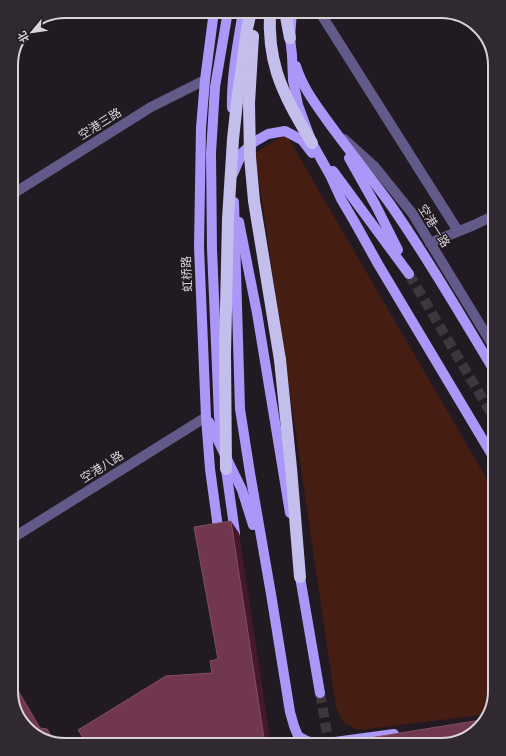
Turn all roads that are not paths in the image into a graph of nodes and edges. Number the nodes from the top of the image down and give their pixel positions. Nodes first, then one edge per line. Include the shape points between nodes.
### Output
1 (213, 18) edge
2 (227, 18) edge
3 (242, 18) edge
4 (249, 18) edge
5 (255, 18) edge
6 (269, 18) edge
7 (286, 18) edge
8 (291, 18) edge
9 (323, 18) edge
10 (290, 38) junction
11 (292, 55) junction
12 (205, 80) junction
13 (334, 130) junction
14 (312, 143) junction
15 (233, 174) junction
16 (330, 175) junction
17 (18, 191) edge
18 (234, 194) junction
19 (488, 218) edge
20 (458, 231) junction
21 (430, 242) junction
22 (488, 329) edge
23 (488, 360) edge
24 (206, 417) junction
25 (488, 448) edge
26 (226, 469) junction
27 (235, 533) dead end
28 (18, 535) edge
29 (219, 536) edge
30 (265, 560) junction
31 (300, 577) junction
32 (320, 693) tunnel mouth
33 (407, 732) edge
34 (301, 738) edge
35 (364, 738) edge

1 - 12 main road, 虹桥路
2 - 26 main road, bridge via 215,87 211,153 219,409
3 - 15 main road via 232,92
4 - 26 highway, bridge via 233,139 228,219
5 - 31 highway, bridge via 249,104 250,157 254,201 280,360
6 - 14 highway via 272,52 277,72 287,97
7 - 10 highway
8 - 10 main road
9 - 20 street
10 - 11 main road
11 - 13 main road via 306,91
11 - 14 main road via 298,105
12 - 17 street, 空港三路 via 151,107
12 - 24 main road, 虹桥路 via 201,128 199,246
13 - 14 main road via 376,206 409,274
13 - 21 street, 空港一路 via 374,166 412,213
13 - 23 main road via 415,240
14 - 16 main road
15 - 16 main road via 242,153 254,142 268,134 285,131 302,140
15 - 18 main road
16 - 25 main road via 378,264
18 - 30 main road via 240,409
18 - 31 main road via 257,313
19 - 20 street
20 - 21 street
21 - 22 street, 空港一路
24 - 28 street, 空港八路
24 - 29 main road, 虹桥路
24 - 30 main road via 242,490
26 - 27 main road
30 - 34 main road via 290,712
31 - 32 main road
33 - 35 main road

